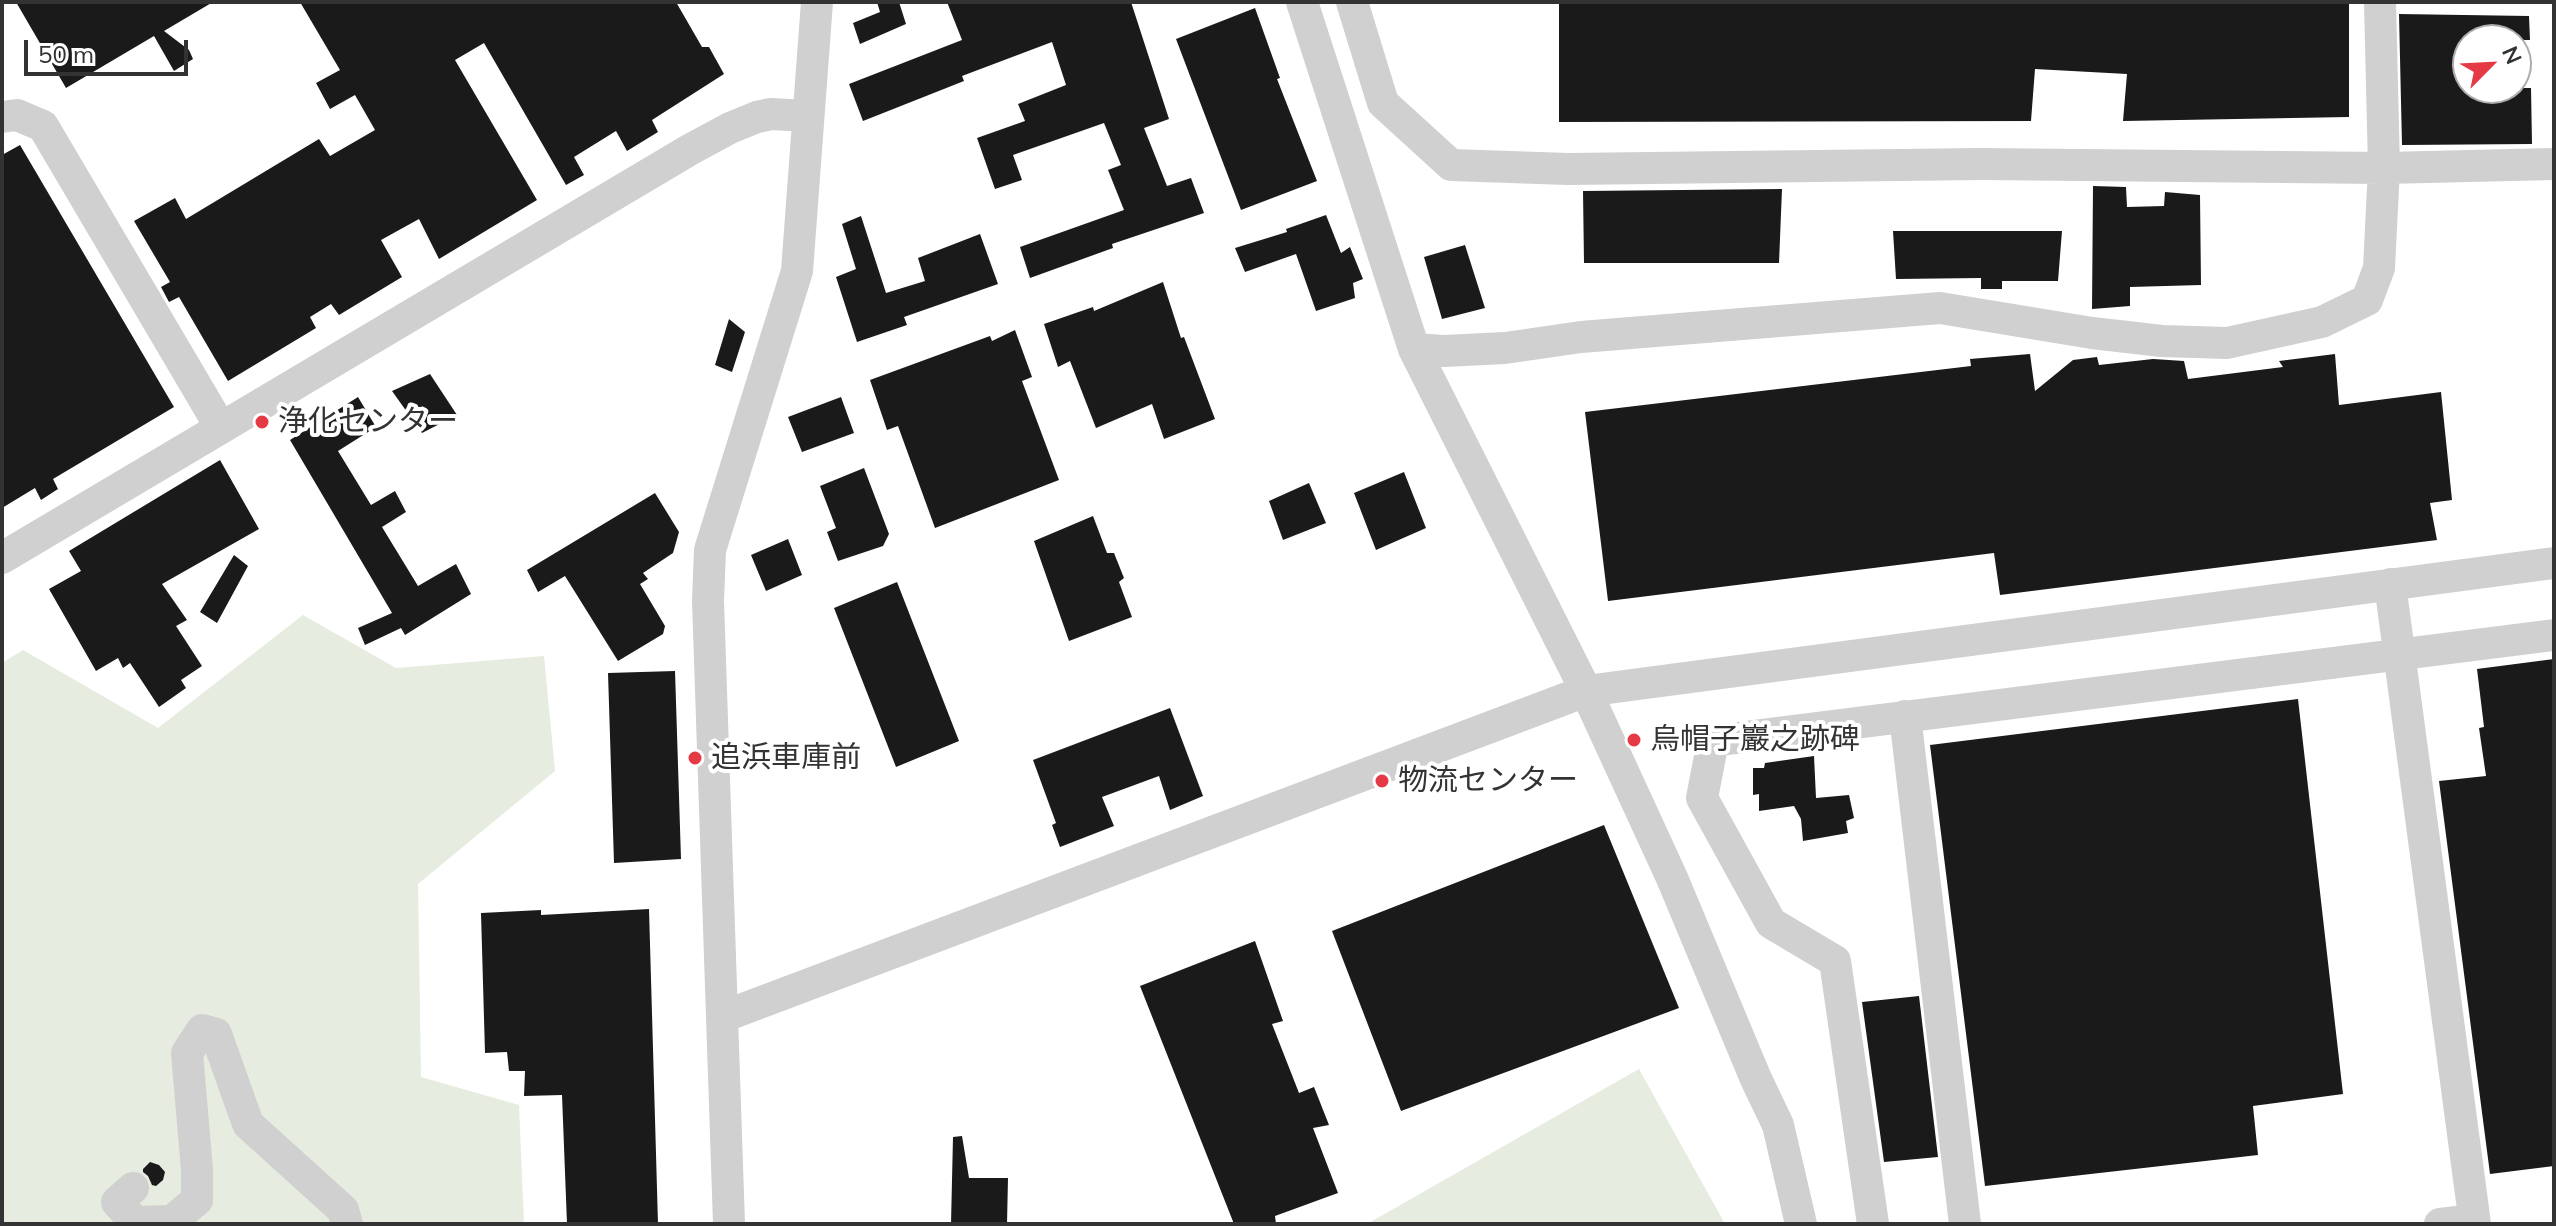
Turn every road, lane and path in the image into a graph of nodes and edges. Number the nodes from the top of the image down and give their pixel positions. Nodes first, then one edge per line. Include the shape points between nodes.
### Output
1 (817, 2) edge
2 (1302, 2) edge
3 (1352, 2) edge
4 (2380, 2) edge
5 (808, 116) junction
6 (2, 117) edge
7 (2554, 164) edge
8 (2384, 168) junction
9 (1414, 349) junction
10 (221, 428) junction
11 (2, 558) edge
12 (2554, 563) edge
13 (2390, 584) junction
14 (2554, 635) edge
15 (2399, 654) junction
16 (1586, 691) junction
17 (1905, 716) junction
18 (722, 1017) junction
19 (133, 1188) dead end
20 (2475, 1222) edge
21 (347, 1224) edge
22 (729, 1224) edge
23 (1801, 1224) edge
24 (1873, 1224) edge
25 (1965, 1224) edge
26 (2440, 1224) edge

1 - 5 street
2 - 9 street
3 - 8 street via 1383,103 1451,165
4 - 8 street
5 - 10 street via 771,114 717,135
5 - 18 street via 797,271 710,550
6 - 10 street via 17,115 43,126
7 - 8 street
8 - 9 street via 2379,268 2367,300 2322,322 2227,343 2092,333 1940,308 1611,334 1505,348
9 - 16 street
10 - 11 street
12 - 13 street
13 - 15 street
13 - 16 street
14 - 15 street
15 - 17 street
15 - 20 street
16 - 18 street
16 - 23 street via 1778,1125
17 - 24 street via 1713,741 1702,798 1771,923 1835,961
17 - 25 street
18 - 22 street
19 - 21 street via 117,1202 135,1222 172,1221 197,1200 187,1053 202,1030 216,1034 248,1124 343,1210
20 - 26 street

